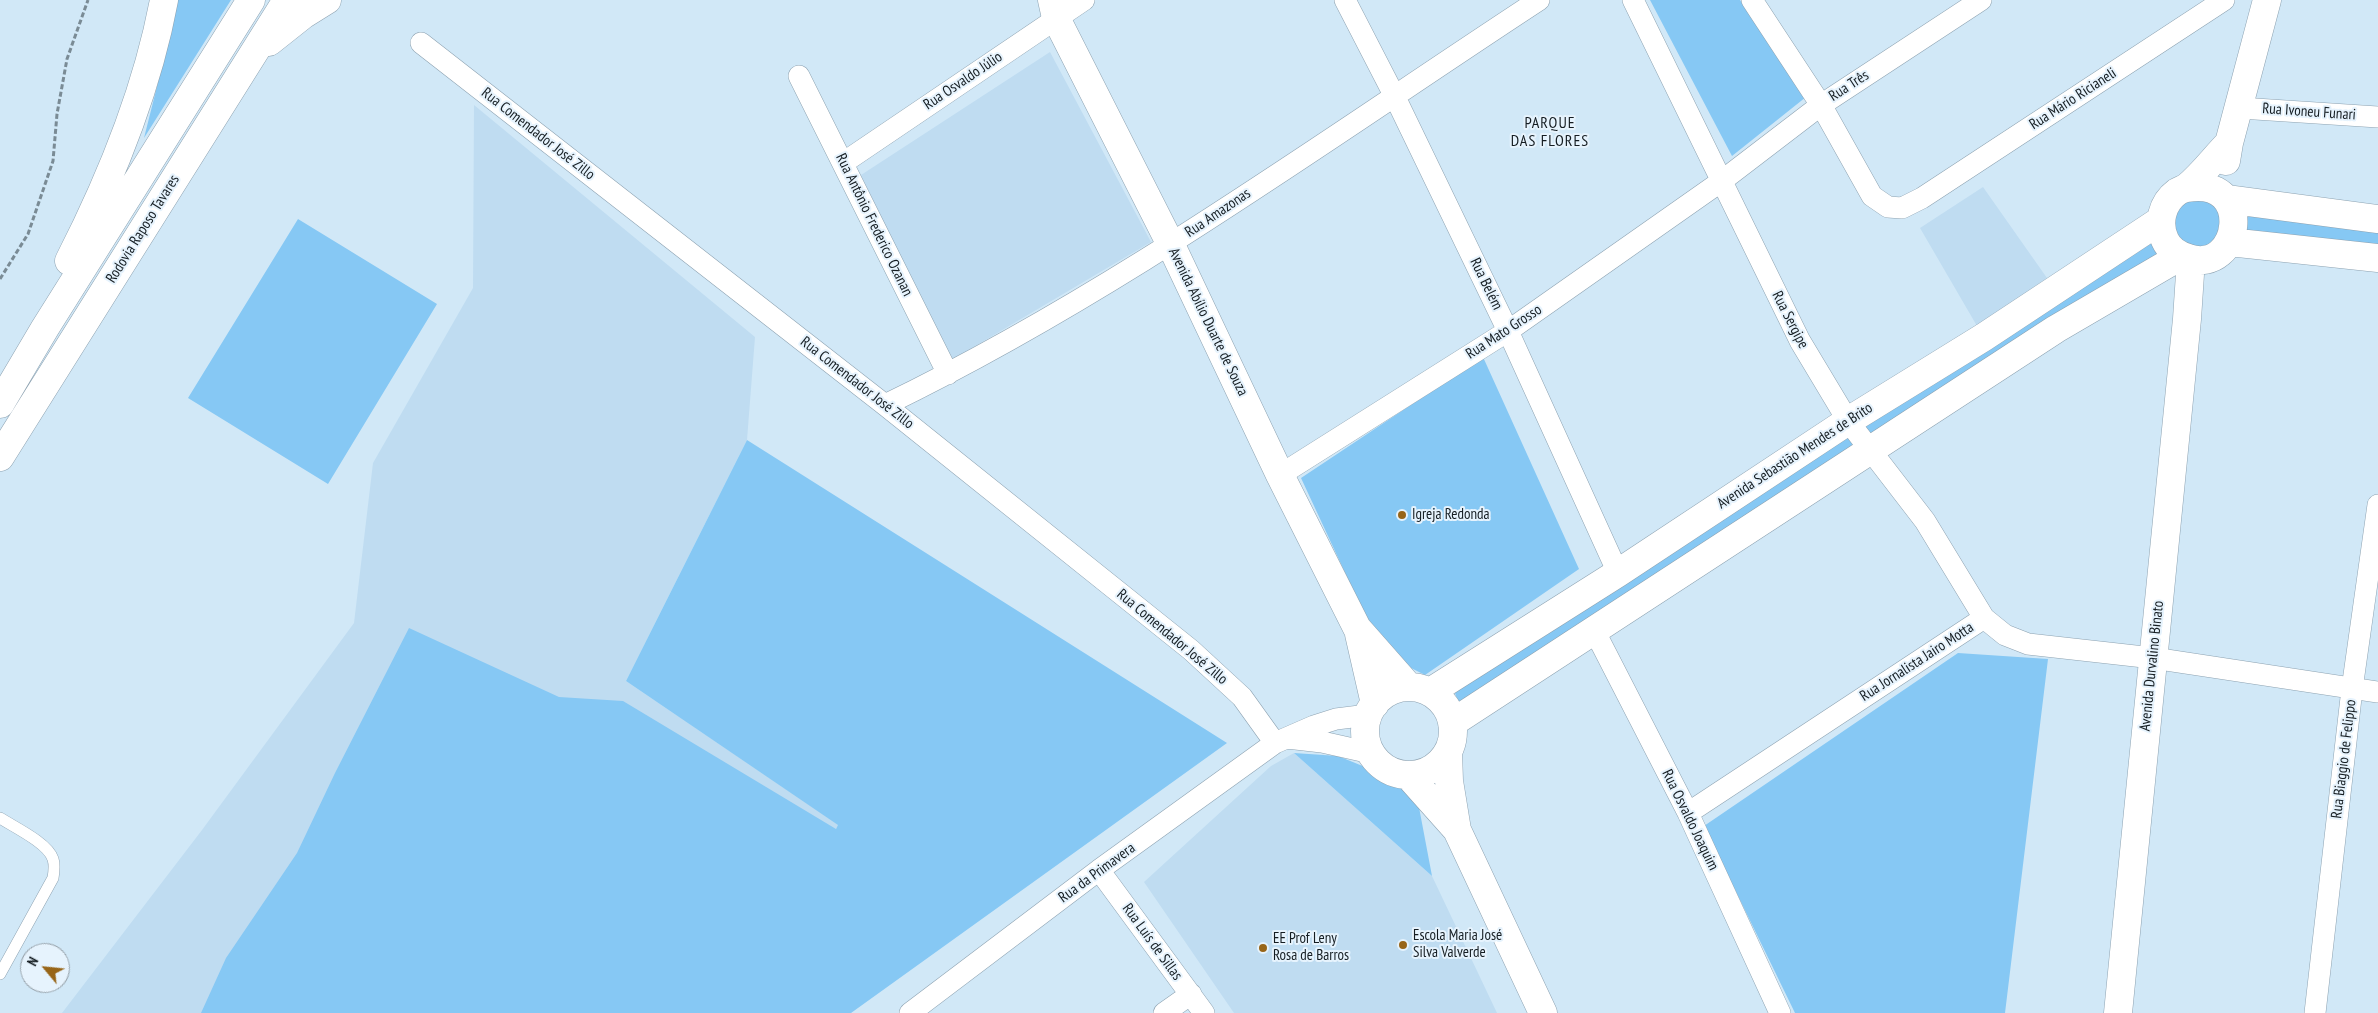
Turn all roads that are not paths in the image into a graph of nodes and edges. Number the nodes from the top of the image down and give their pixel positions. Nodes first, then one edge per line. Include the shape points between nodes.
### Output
1 (164, 0) edge
2 (251, 0) edge
3 (287, 0) edge
4 (327, 0) edge
5 (1084, 0) edge
6 (1345, 0) edge
7 (1539, 0) edge
8 (1633, 0) edge
9 (1752, 0) edge
10 (1981, 0) edge
11 (2224, 0) edge
12 (2267, 0) edge
13 (1049, 6) edge
14 (421, 43) dead end
15 (252, 55) junction
16 (799, 76) dead end
17 (1394, 95) junction
18 (1821, 105) junction
19 (2240, 108) junction
20 (2378, 117) edge
21 (2229, 143) junction
22 (843, 163) junction
23 (1723, 180) junction
24 (2186, 188) junction
25 (2224, 197) junction
26 (2378, 219) edge
27 (2161, 220) junction
28 (1171, 245) junction
29 (2203, 254) junction
30 (2378, 258) edge
31 (1508, 331) junction
32 (948, 374) junction
33 (0, 396) edge
34 (0, 404) edge
35 (885, 405) junction
36 (1848, 421) junction
37 (1870, 451) junction
38 (0, 457) edge
39 (1280, 475) junction
40 (2378, 505) edge
41 (1618, 573) junction
42 (1984, 618) junction
43 (1357, 628) junction
44 (1594, 630) junction
45 (2153, 658) junction
46 (2352, 689) junction
47 (1420, 690) junction
48 (2378, 692) edge
49 (1371, 709) junction
50 (1452, 723) junction
51 (1281, 740) junction
52 (1448, 752) junction
53 (1371, 753) junction
54 (1408, 775) junction
55 (1688, 813) junction
56 (0, 818) edge
57 (1457, 830) junction
58 (1099, 870) junction
59 (0, 974) edge
60 (1191, 994) junction
61 (1774, 1011) edge
62 (910, 1013) edge
63 (1164, 1013) edge
64 (1204, 1013) edge
65 (1543, 1013) edge
66 (2118, 1013) edge
67 (2315, 1013) edge

1 - 33 main road via 158,35 131,123 81,237
2 - 34 main road, Rodovia Raposo Tavares
3 - 15 main road, Rodovia Raposo Tavares
4 - 15 main road
5 - 13 street, Rua Osvaldo Júlio
6 - 17 street, Rua Belém
7 - 17 street, Rua Amazonas
8 - 23 street, Rua Sergipe
9 - 18 street, Rua Mário Ricianeli
10 - 18 street, Rua Três
11 - 18 street, Rua Mário Ricianeli via 1902,208 1888,207 1872,196
12 - 19 main road
13 - 22 street, Rua Osvaldo Júlio
13 - 28 main road, Avenida Abílio Duarte de Souza
14 - 35 street, Rua Comendador José Zillo
15 - 38 main road, Rodovia Raposo Tavares
16 - 22 street, Rua Antônio Frederico Ozanan
17 - 28 street, Rua Amazonas
17 - 31 street, Rua Belém
18 - 23 street, Rua Três
19 - 20 street, Rua Ivoneu Funari
19 - 21 main road
21 - 24 main road
21 - 25 main road
22 - 32 street, Rua Antônio Frederico Ozanan
23 - 31 street, Rua Mato Grosso
23 - 36 street, Rua Sergipe via 1800,341
24 - 25 main road via 2208,188
24 - 27 main road via 2169,200
25 - 26 main road
25 - 29 main road via 2232,209 2233,232
27 - 29 main road via 2165,241
27 - 36 main road, Avenida Sebastião Mendes de Brito via 1984,337
28 - 32 street, Rua Amazonas
28 - 39 main road, Avenida Abílio Duarte de Souza
29 - 30 main road
29 - 37 main road via 2056,329
29 - 45 main road, Avenida Durvalino Binato via 2187,319
31 - 39 street, Rua Mato Grosso
31 - 41 street, Rua Belém
32 - 35 street, Rua Amazonas
35 - 51 street, Rua Comendador José Zillo via 1191,650 1242,697
36 - 37 street, Rua Sergipe
36 - 41 main road, Avenida Sebastião Mendes de Brito
37 - 42 street, Rua Sergipe via 1924,521
37 - 44 main road
39 - 43 main road, Avenida Abílio Duarte de Souza
40 - 46 street, Rua Biaggio de Felippo
41 - 47 main road, Avenida Sebastião Mendes de Brito
42 - 45 street, Rua Jornalista Jairo Motta via 2005,636 2028,644
42 - 55 street, Rua Jornalista Jairo Motta
43 - 47 main road, Avenida Abílio Duarte de Souza
43 - 49 main road, Avenida Abílio Duarte de Souza
44 - 50 main road
44 - 55 street, Rua Osvaldo Joaquim
45 - 46 street, Rua Jornalista Jairo Motta
45 - 66 main road, Avenida Durvalino Binato
46 - 48 street, Rua Jornalista Jairo Motta
46 - 67 street, Rua Biaggio de Felippo
47 - 49 main road via 1390,691
47 - 50 main road via 1440,700
49 - 51 street, Rua da Primavera
49 - 53 main road via 1365,728
50 - 52 main road
51 - 53 street via 1322,742
51 - 58 street, Rua da Primavera
52 - 54 main road via 1438,764 1424,772
52 - 57 main road
53 - 54 main road via 1386,769
54 - 57 main road
55 - 61 street, Rua Osvaldo Joaquim
56 - 59 lane via 49,850 54,869 53,878
57 - 65 main road
58 - 60 street, Rua Luís de Sillas
58 - 62 street, Rua da Primavera
60 - 63 street
60 - 64 street, Rua Luís de Sillas

